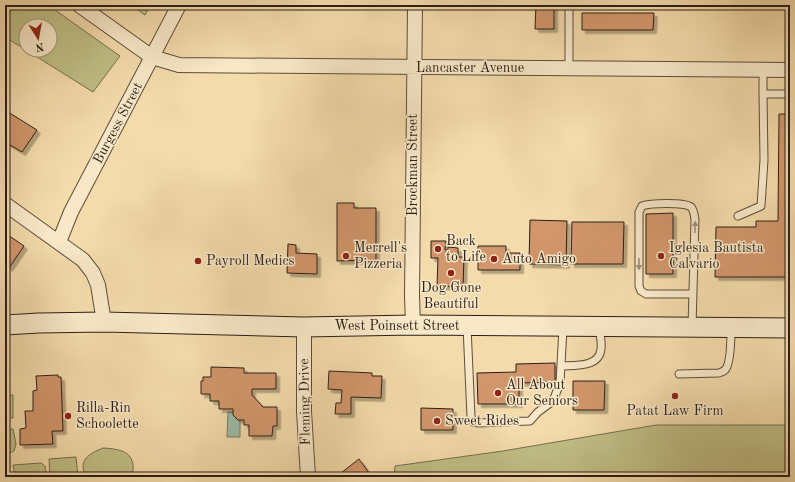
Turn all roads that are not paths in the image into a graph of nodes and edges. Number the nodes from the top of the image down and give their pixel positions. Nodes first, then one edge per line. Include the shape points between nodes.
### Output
1 (79, 5) edge
2 (179, 5) edge
3 (415, 5) edge
4 (569, 5) edge
5 (152, 57) junction
6 (414, 67) junction
7 (569, 68) junction
8 (763, 70) junction
9 (790, 70) edge
10 (763, 94) junction
11 (790, 94) edge
12 (5, 204) edge
13 (738, 216) dead end
14 (59, 242) junction
15 (693, 294) junction
16 (104, 322) junction
17 (5, 324) edge
18 (413, 325) junction
19 (467, 326) junction
20 (563, 326) junction
21 (304, 327) junction
22 (600, 327) junction
23 (692, 327) junction
24 (731, 328) junction
25 (790, 328) edge
26 (561, 366) junction
27 (679, 374) dead end
28 (308, 477) edge

1 - 5 street, Lancaster Avenue
2 - 5 street, Burgess Street
3 - 6 street, Brockman Street
4 - 7 lane
5 - 6 street, Lancaster Avenue via 179,65
5 - 14 street, Burgess Street via 71,212
6 - 7 street, Lancaster Avenue
6 - 18 street, Brockman Street
7 - 8 street, Lancaster Avenue
8 - 9 street, Lancaster Avenue
8 - 10 lane
10 - 11 lane
10 - 13 lane via 764,160 761,206
12 - 14 street
14 - 16 street via 83,260 93,273 98,286
15 -> 15 lane via 694,211 690,206 683,204 642,206 639,212 641,291 646,294
15 - 23 lane
16 - 17 main road, West Poinsett Street
16 - 21 main road, West Poinsett Street
18 - 19 main road, West Poinsett Street
18 - 21 main road, West Poinsett Street
19 - 20 main road, West Poinsett Street
19 - 26 lane via 469,391 473,422 530,421 553,401 560,383
20 - 22 main road, West Poinsett Street
20 - 26 lane
21 - 28 street, Fleming Drive via 304,411
22 - 23 main road, West Poinsett Street
22 - 26 lane via 601,352 596,361 585,365
23 - 24 main road, West Poinsett Street
24 - 25 main road, West Poinsett Street
24 - 27 lane via 731,346 725,370 719,373

